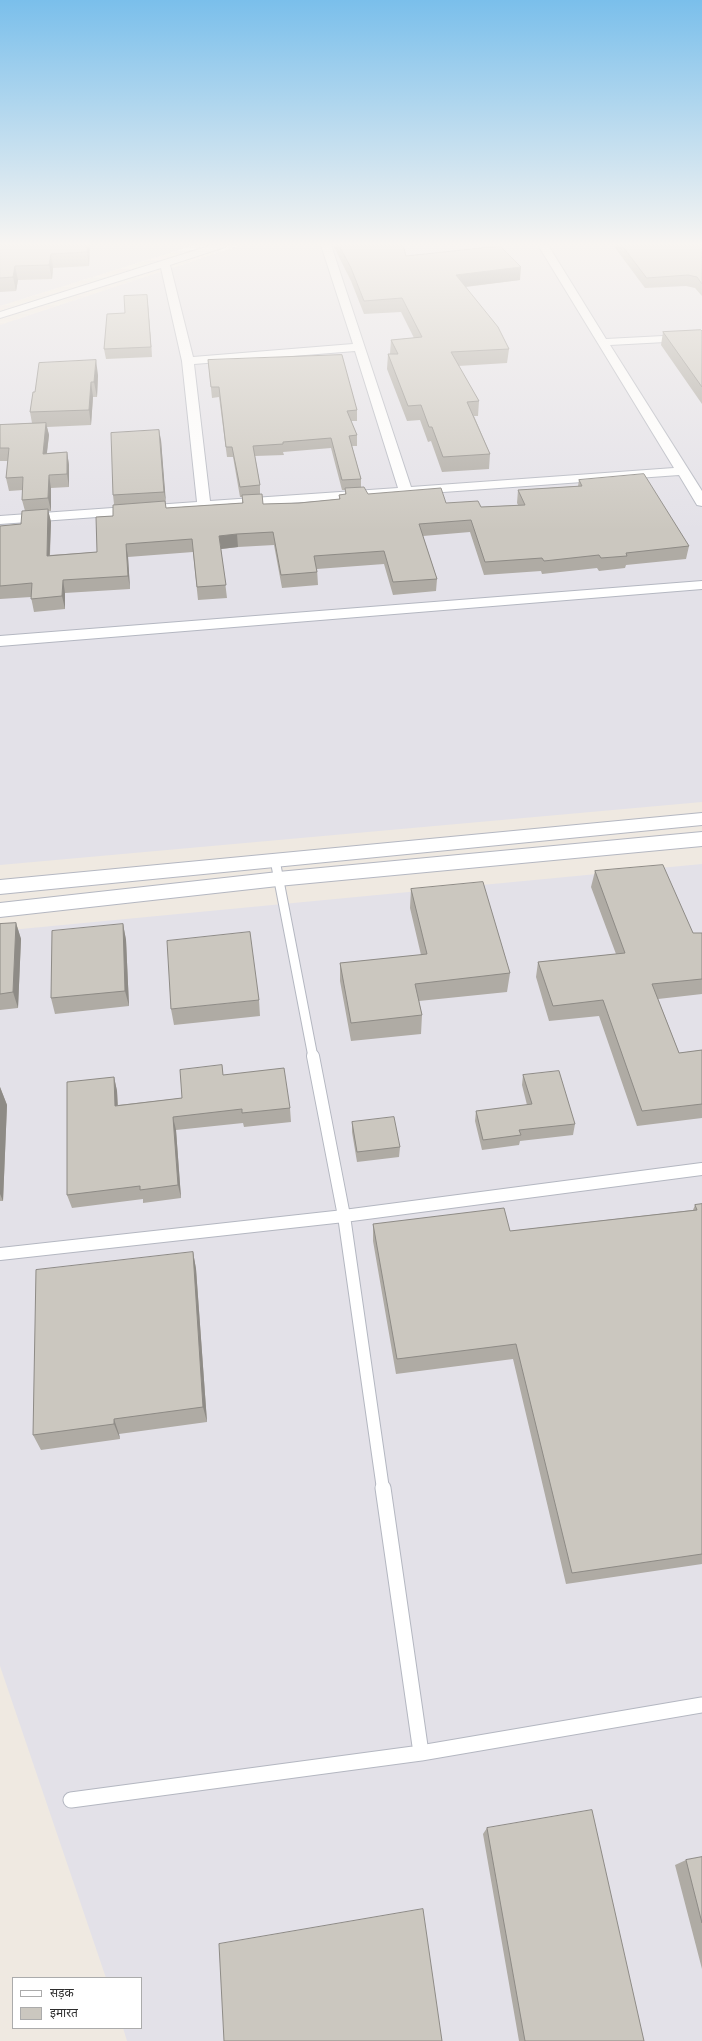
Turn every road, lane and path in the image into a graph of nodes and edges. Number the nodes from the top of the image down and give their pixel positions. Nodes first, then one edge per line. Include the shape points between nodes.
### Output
1 (183, 340) edge
2 (357, 340) edge
3 (638, 340) edge
4 (603, 342) joint
5 (359, 347) junction
6 (188, 361) junction
7 (683, 471) junction
8 (406, 491) junction
9 (702, 502) edge
10 (204, 506) junction
11 (0, 520) edge
12 (702, 585) edge
13 (0, 641) edge
14 (702, 819) edge
15 (702, 839) edge
16 (277, 869) junction
17 (0, 887) edge
18 (0, 910) edge
19 (702, 1169) edge
20 (344, 1216) junction
21 (0, 1254) edge
22 (702, 1705) edge
23 (421, 1753) junction
24 (71, 1800) dead end

1 - 6 street
2 - 5 street
3 - 4 street
4 - 7 street
5 - 6 street
5 - 8 street
6 - 10 street
7 - 8 street
7 - 9 street
8 - 10 street
10 - 11 street
12 - 13 street
14 - 16 street
15 - 16 street
16 - 17 street
16 - 18 street
16 - 20 lane
19 - 20 lane
20 - 21 lane
20 - 23 lane
22 - 23 lane
23 - 24 lane

